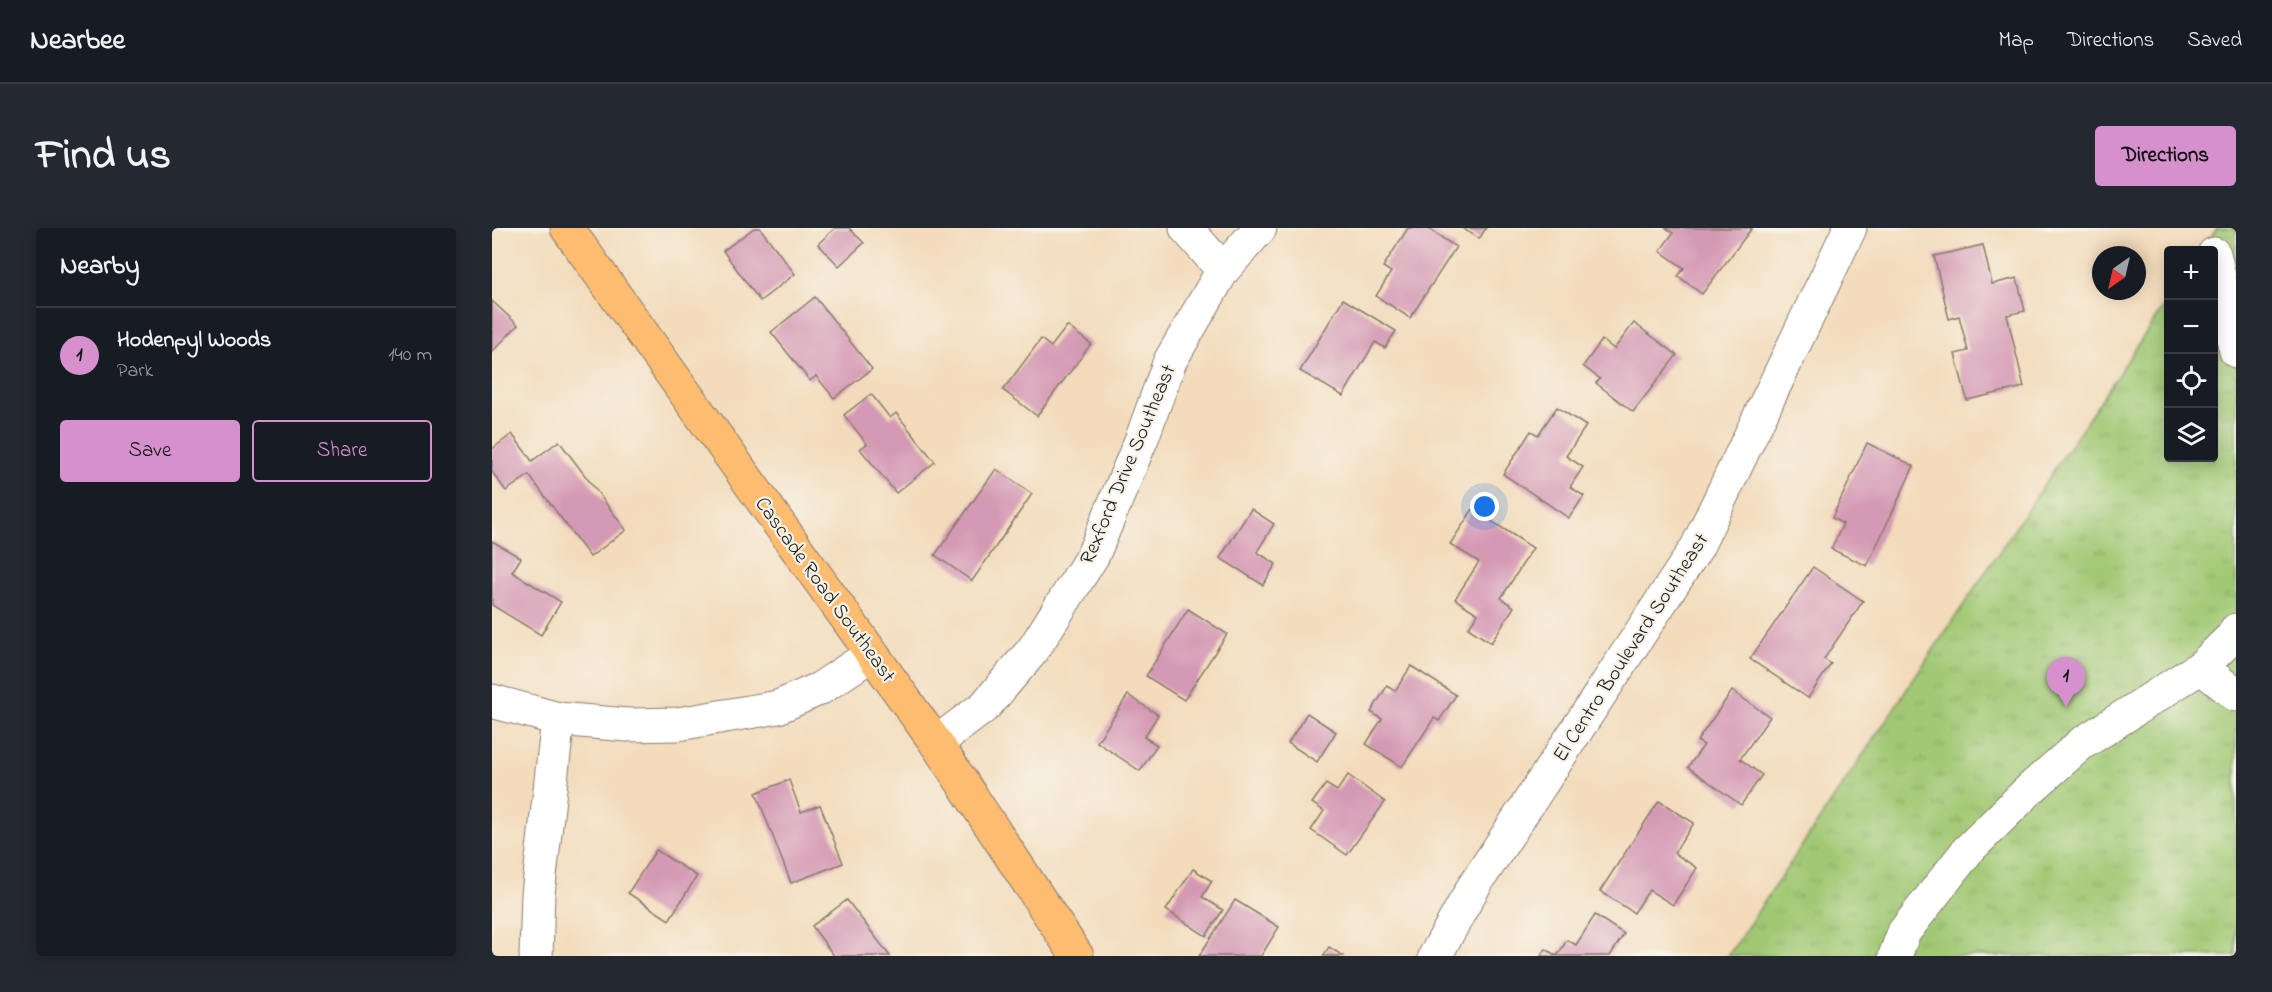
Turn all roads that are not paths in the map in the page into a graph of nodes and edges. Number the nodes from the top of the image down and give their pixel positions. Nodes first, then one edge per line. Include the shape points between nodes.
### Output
1 (567, 228) edge
2 (1186, 228) edge
3 (1260, 228) edge
4 (1850, 228) edge
5 (2208, 228) edge
6 (2212, 246) edge
7 (2218, 264) edge
8 (1223, 270) junction
9 (2229, 289) edge
10 (2236, 351) edge
11 (2236, 630) edge
12 (872, 654) junction
13 (2201, 667) junction
14 (2236, 695) edge
15 (492, 701) edge
16 (558, 719) junction
17 (936, 743) junction
18 (536, 956) edge
19 (1077, 956) edge
20 (1435, 956) edge
21 (1895, 956) edge

1 - 12 main road, Cascade Road Southeast
2 - 8 street
3 - 8 street, Rexford Drive Southeast
4 - 20 street, El Centro Boulevard Southeast via 1697,547 1474,886
5 - 6 street
7 - 9 street
8 - 17 street, Rexford Drive Southeast via 1170,361 1093,555 1026,658 986,706
9 - 10 street
11 - 13 street
12 - 16 street via 821,688 778,707 678,724 627,725
12 - 17 main road, Cascade Road Southeast
13 - 14 street
13 - 21 street via 2081,744 2029,790 1968,850 1904,932
15 - 16 street
16 - 18 street via 538,894
17 - 19 main road, Cascade Road Southeast

